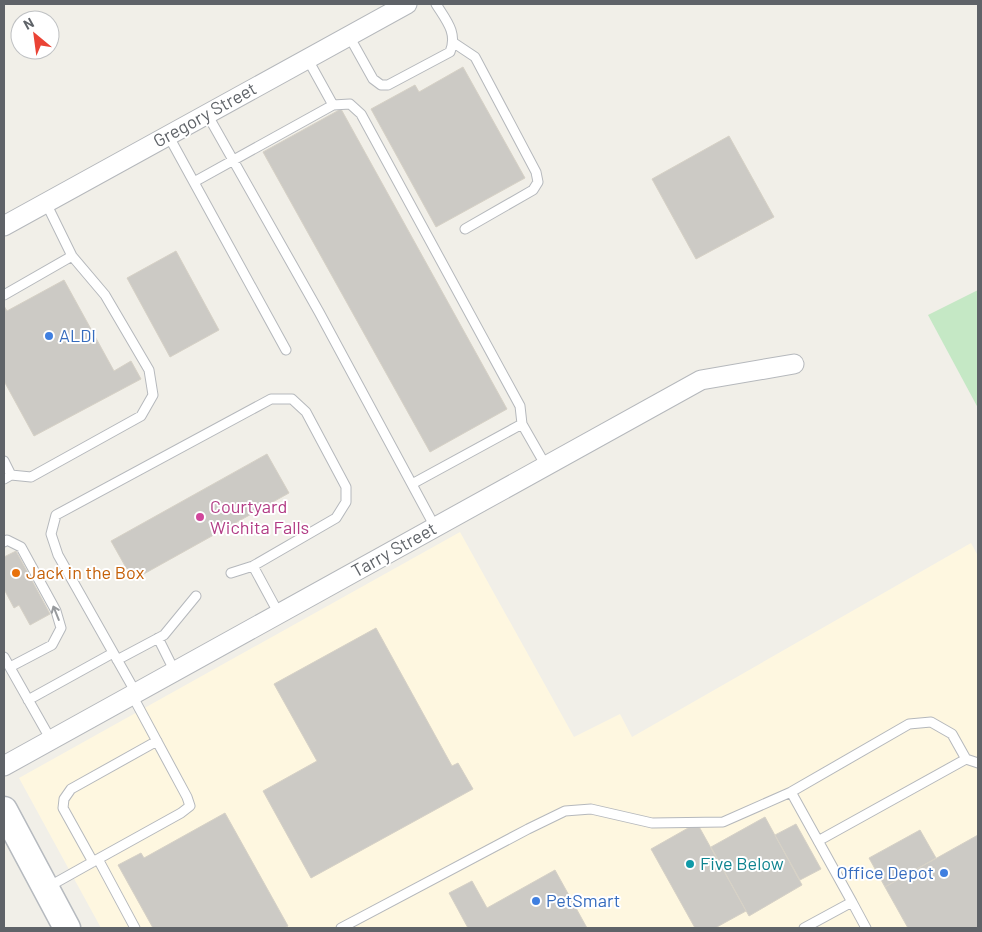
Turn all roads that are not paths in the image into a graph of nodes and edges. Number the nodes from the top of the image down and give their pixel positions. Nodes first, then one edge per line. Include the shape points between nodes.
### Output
1 (406, 4) edge
2 (436, 4) edge
3 (349, 36) junction
4 (454, 43) junction
5 (307, 58) junction
6 (333, 105) junction
7 (207, 114) junction
8 (168, 135) junction
9 (234, 161) junction
10 (194, 182) junction
11 (46, 203) junction
12 (4, 226) edge
13 (465, 229) dead end
14 (72, 256) junction
15 (4, 295) edge
16 (286, 350) dead end
17 (794, 364) dead end
18 (522, 424) junction
19 (4, 461) edge
20 (546, 466) junction
21 (8, 477) edge
22 (412, 484) junction
23 (435, 527) junction
24 (4, 542) edge
25 (253, 566) junction
26 (231, 573) dead end
27 (196, 596) dead end
28 (279, 614) junction
29 (158, 638) junction
30 (115, 656) junction
31 (4, 657) edge
32 (10, 667) junction
33 (175, 672) junction
34 (134, 694) junction
35 (28, 700) junction
36 (50, 740) junction
37 (157, 741) junction
38 (966, 759) junction
39 (978, 763) edge
40 (4, 766) edge
41 (791, 792) junction
42 (4, 810) edge
43 (818, 842) junction
44 (96, 860) junction
45 (45, 888) junction
46 (852, 902) junction
47 (67, 928) edge
48 (135, 928) edge
49 (341, 928) edge
50 (804, 928) edge
51 (866, 928) edge

1 - 3 street, Gregory Street
2 - 4 lane via 453,34
3 - 4 lane via 373,79 381,85 388,85 450,52
3 - 5 street, Gregory Street
4 - 13 lane via 475,58 536,172 538,182 533,190
5 - 6 lane
5 - 7 street, Gregory Street
6 - 9 lane
6 - 18 lane via 350,104 361,114 520,406
7 - 8 street, Gregory Street
7 - 9 lane
8 - 10 lane
8 - 11 street, Gregory Street
9 - 10 lane
9 - 22 lane
10 - 16 lane
11 - 12 street, Gregory Street
11 - 14 lane
14 - 15 lane
14 - 21 lane via 105,296 149,370 153,395 141,416 31,477
17 - 20 street, Tarry Street via 702,380
18 - 20 lane
18 - 22 lane
19 - 21 lane
20 - 23 street, Tarry Street
22 - 23 lane
23 - 28 street, Tarry Street
32 -> 24 lane via 52,645 61,628 56,611 21,547 7,540
25 - 26 lane
25 - 28 lane
25 - 30 lane via 336,518 346,502 346,487 306,412 292,399 271,399 56,515 52,534 58,555
27 - 29 lane
28 - 33 street, Tarry Street
29 - 30 lane
29 - 33 lane
30 - 34 lane
30 - 35 lane
31 - 32 lane
32 - 35 lane
33 - 34 street, Tarry Street
34 - 36 street, Tarry Street
34 - 37 lane
35 - 36 lane
36 - 40 street, Tarry Street
37 - 44 lane via 71,789 64,799 63,808
37 - 44 lane via 190,806
38 - 39 lane
38 - 41 lane via 952,734 931,722 909,724
38 - 43 lane
41 - 43 lane
41 - 49 lane via 724,822 652,824 591,808 565,811
42 - 45 street
43 - 46 lane
44 - 45 lane
44 - 48 lane
45 - 47 street
46 - 50 lane
46 - 51 lane

